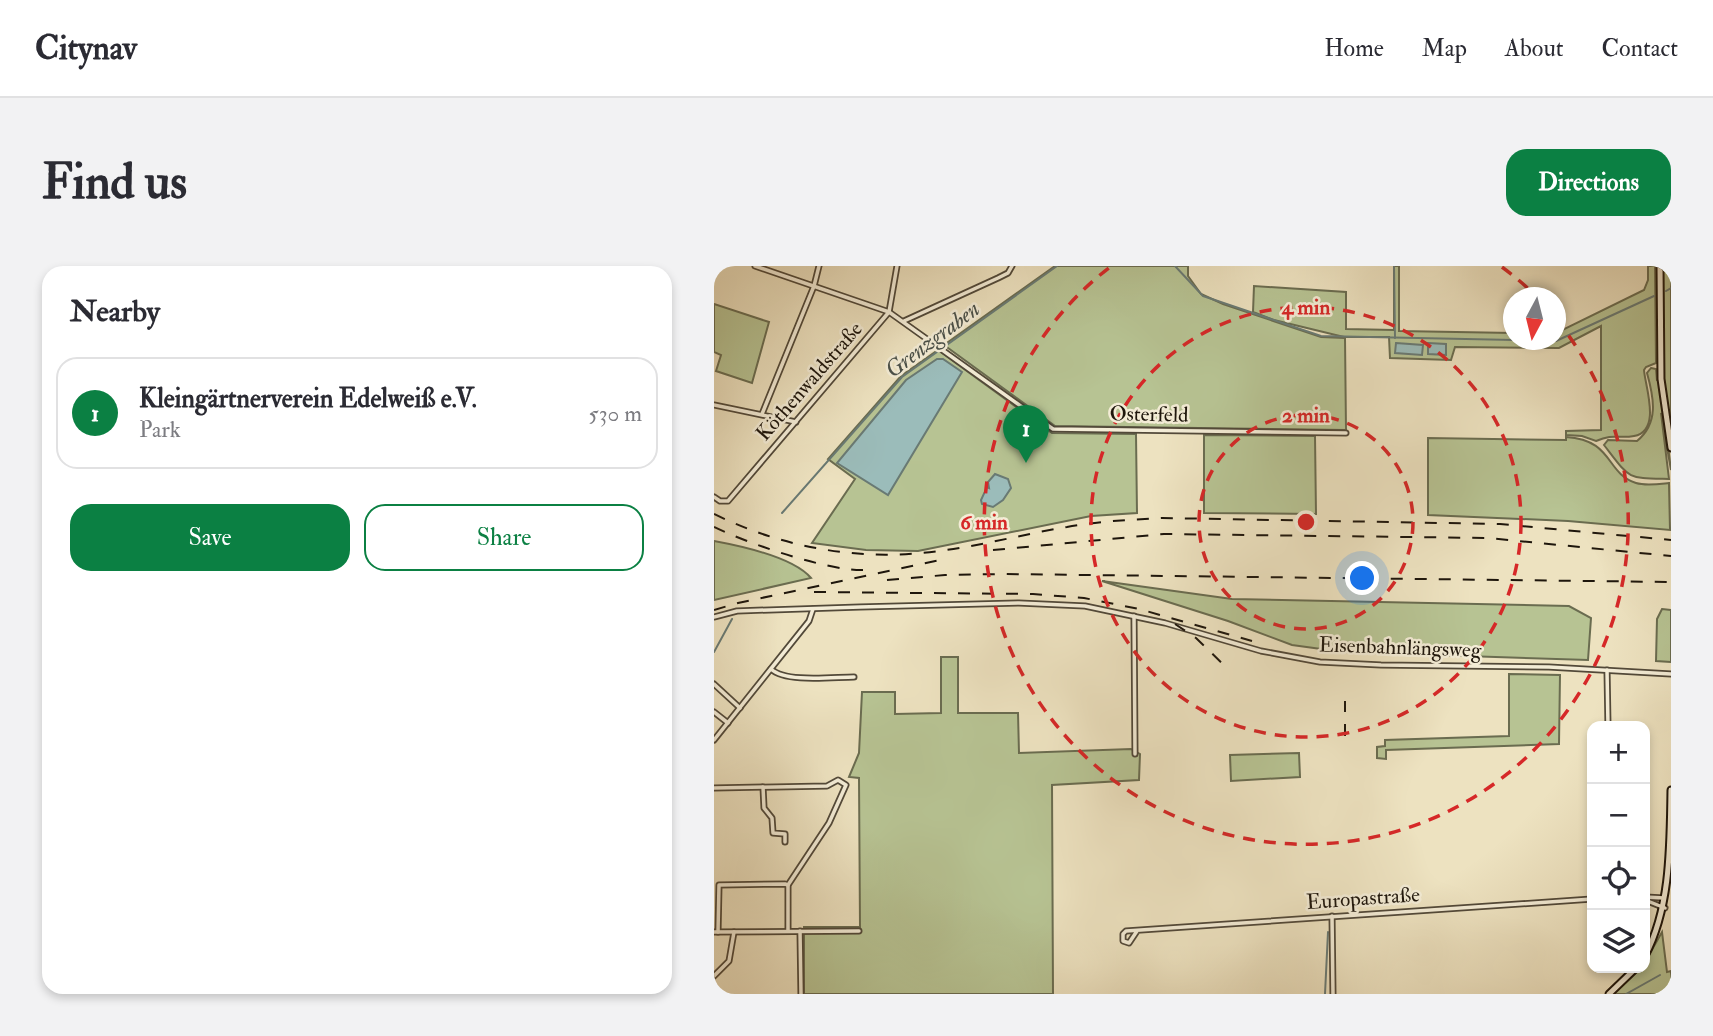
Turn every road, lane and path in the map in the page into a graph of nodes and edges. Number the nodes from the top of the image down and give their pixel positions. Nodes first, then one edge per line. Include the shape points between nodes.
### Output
1 (758, 266) edge
2 (819, 266) edge
3 (897, 266) edge
4 (1012, 266) edge
5 (1660, 266) edge
6 (814, 286) junction
7 (889, 312) junction
8 (904, 321) junction
9 (714, 405) edge
10 (762, 414) junction
11 (796, 422) junction
12 (1346, 433) dead end
13 (1671, 448) edge
14 (714, 498) edge
15 (813, 609) junction
16 (1134, 615) junction
17 (714, 617) edge
18 (771, 669) junction
19 (1607, 670) junction
20 (1671, 674) edge
21 (854, 677) dead end
22 (714, 684) edge
23 (740, 708) junction
24 (714, 712) edge
25 (1608, 721) edge
26 (727, 723) junction
27 (714, 740) edge
28 (1136, 754) dead end
29 (763, 787) junction
30 (714, 788) edge
31 (1671, 790) edge
32 (785, 842) dead end
33 (788, 885) junction
34 (1667, 898) junction
35 (1587, 899) edge
36 (1650, 899) edge
37 (1650, 901) edge
38 (1665, 908) junction
39 (1332, 916) junction
40 (788, 931) junction
41 (800, 931) junction
42 (859, 931) dead end
43 (1137, 931) junction
44 (716, 932) edge
45 (734, 932) junction
46 (1650, 947) edge
47 (1631, 973) edge
48 (714, 976) edge
49 (800, 994) edge
50 (1333, 994) edge
51 (1609, 994) edge

1 - 6 street, Osterfeld
2 - 6 street
3 - 7 street, Köthenwaldstraße
4 - 8 street via 1008,273
5 - 13 main road via 1661,379
6 - 7 street, Osterfeld
6 - 10 street
7 - 8 street, Osterfeld
7 - 11 street, Köthenwaldstraße
8 - 12 street, Osterfeld via 1053,429
9 - 10 street
10 - 11 street
11 - 14 street, Köthenwaldstraße via 728,501
15 - 16 street, Eisenbahnlängsweg via 1051,604
15 - 17 street, Eisenbahnlängsweg via 737,611
15 - 18 street via 809,621
16 - 19 street, Eisenbahnlängsweg via 1320,662
16 - 28 street
18 - 21 street via 789,677
18 - 23 street
19 - 20 street, Eisenbahnlängsweg
19 - 25 street
22 - 23 street
23 - 26 street
24 - 26 street
26 - 27 street
29 - 30 street
29 - 32 street via 764,808 772,818 773,832 785,834
29 - 33 street via 827,786 838,780 846,785 829,823
31 - 34 main road
33 - 40 street
33 - 44 street via 719,885
34 - 36 street
34 - 38 main road
35 - 39 street, Europastraße
37 - 38 street
38 - 46 main road
39 - 43 street, Europastraße
39 - 50 street
40 - 41 street
40 - 45 street
41 - 42 street
41 - 49 street
43 - 43 street, Europastraße via 1126,931 1123,941 1129,943
44 - 45 street
45 - 48 street via 729,961
47 - 51 main road

